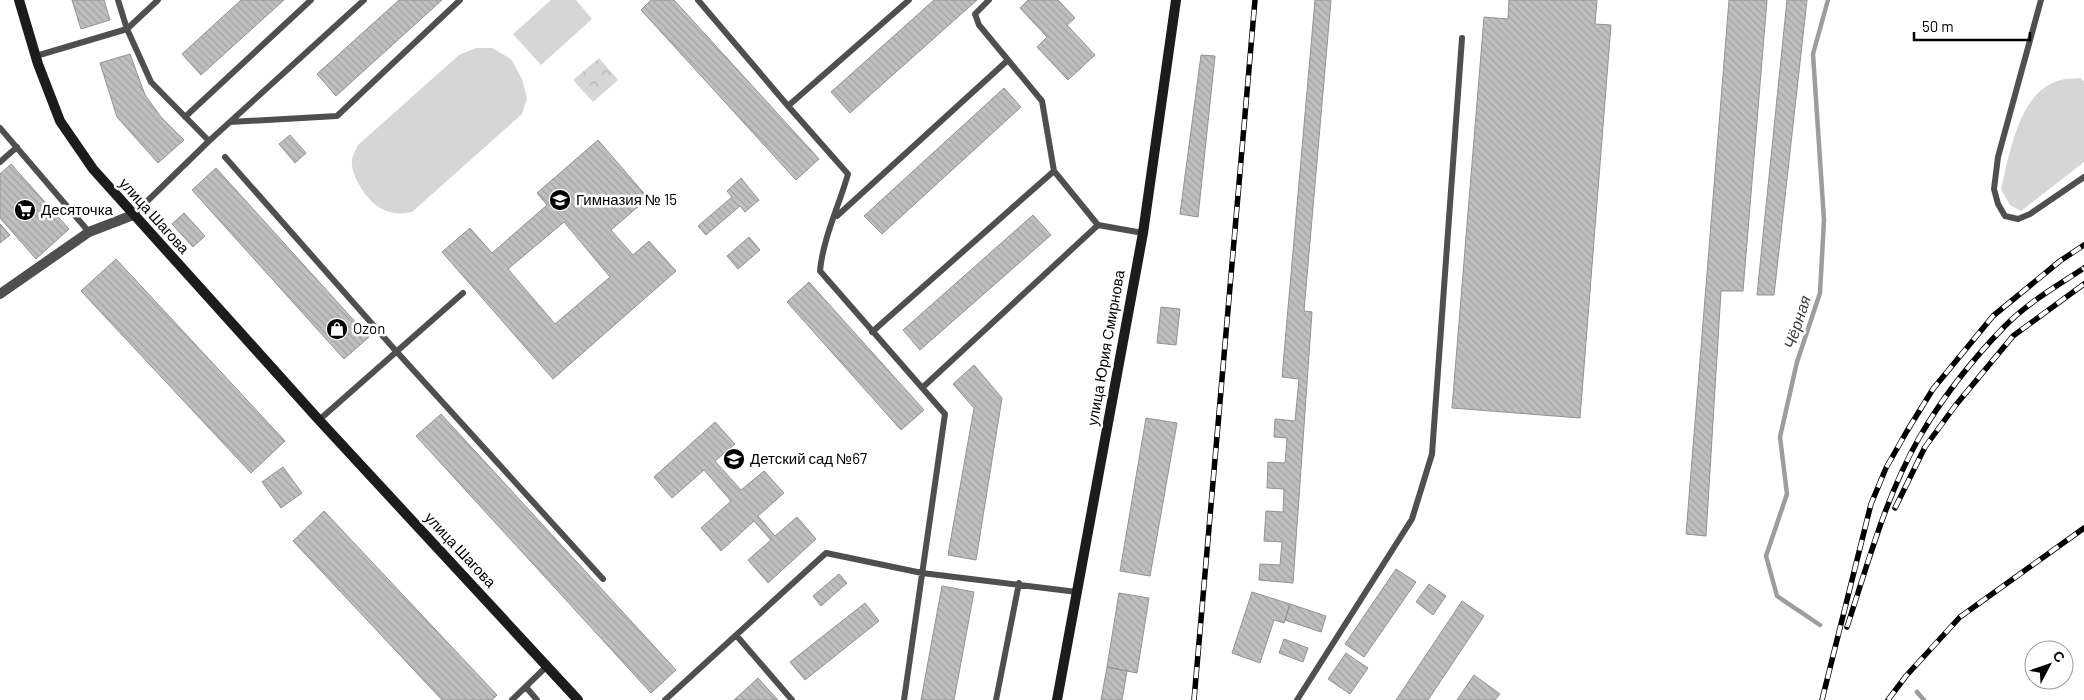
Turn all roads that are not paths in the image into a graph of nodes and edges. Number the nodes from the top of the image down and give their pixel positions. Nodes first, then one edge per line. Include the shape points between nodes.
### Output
1 (19, 0) edge
2 (118, 0) edge
3 (158, 0) edge
4 (311, 0) edge
5 (364, 0) edge
6 (460, 0) edge
7 (698, 0) edge
8 (909, 0) edge
9 (989, 0) edge
10 (1176, 0) edge
11 (2040, 0) edge
12 (127, 29) junction
13 (1462, 38) dead end
14 (36, 56) junction
15 (1008, 60) junction
16 (788, 106) junction
17 (185, 117) junction
18 (230, 122) junction
19 (0, 128) edge
20 (209, 141) junction
21 (17, 147) junction
22 (225, 157) dead end
23 (0, 162) edge
24 (1054, 171) junction
25 (2084, 177) edge
26 (133, 215) junction
27 (835, 217) junction
28 (1098, 225) junction
29 (89, 232) junction
30 (1143, 233) junction
31 (463, 292) dead end
32 (0, 294) edge
33 (872, 332) junction
34 (396, 352) junction
35 (922, 388) junction
36 (319, 420) junction
37 (922, 573) junction
38 (603, 579) dead end
39 (1019, 583) junction
40 (1077, 592) junction
41 (736, 635) junction
42 (547, 666) junction
43 (526, 687) junction
44 (512, 700) edge
45 (537, 700) edge
46 (578, 700) edge
47 (665, 700) edge
48 (792, 700) edge
49 (904, 700) edge
50 (996, 700) edge
51 (1057, 700) edge
52 (1297, 700) edge

1 - 14 main road, улица Шагова
2 - 12 lane
3 - 12 lane
4 - 17 lane
5 - 18 lane
6 - 18 lane via 337,116
7 - 16 lane
8 - 16 lane
9 - 15 lane via 975,14 979,25
10 - 30 main road, улица Юрия Смирнова
11 - 25 lane via 1998,157 1994,189 2006,216 2018,219
12 - 14 lane
12 - 17 lane via 151,82
13 - 52 lane via 1432,454 1412,519
14 - 26 main road, улица Шагова via 60,121 93,169
15 - 24 lane via 1042,101
15 - 27 lane
16 - 27 lane via 848,174
17 - 20 lane
18 - 20 lane
19 - 21 lane
20 - 26 lane
21 - 23 lane
21 - 29 lane
22 - 34 lane
24 - 28 lane
24 - 33 lane
26 - 29 street
26 - 36 main road, улица Шагова
27 - 33 lane via 822,249 820,271
28 - 30 lane
28 - 35 lane
29 - 32 street
30 - 40 main road, улица Юрия Смирнова
31 - 34 lane
33 - 35 lane
34 - 36 lane
34 - 38 lane
35 - 37 lane via 945,414
36 - 42 main road, улица Шагова
37 - 39 lane
37 - 41 lane via 826,553
37 - 49 lane
39 - 40 lane
39 - 50 lane
40 - 51 main road, улица Юрия Смирнова
41 - 47 lane
41 - 48 lane
42 - 43 lane
42 - 46 main road, улица Шагова
43 - 44 lane
43 - 45 lane

